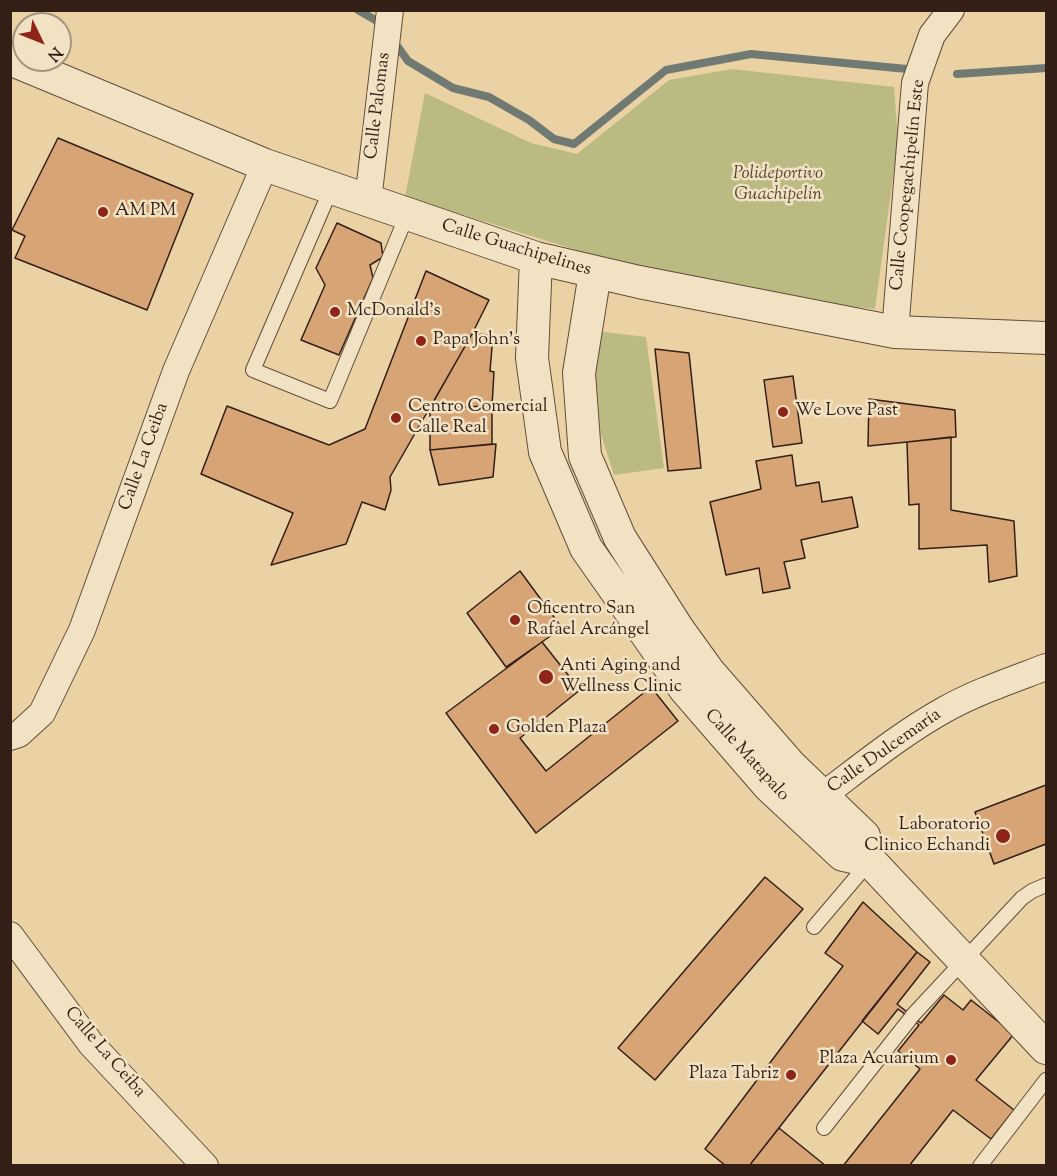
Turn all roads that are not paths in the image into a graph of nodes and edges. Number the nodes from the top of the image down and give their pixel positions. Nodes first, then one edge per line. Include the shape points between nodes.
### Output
1 (390, 10) edge
2 (951, 10) edge
3 (10, 59) edge
4 (265, 165) junction
5 (331, 189) junction
6 (368, 201) junction
7 (407, 215) junction
8 (536, 258) junction
9 (595, 273) junction
10 (895, 332) junction
11 (1047, 338) edge
12 (1047, 667) edge
13 (10, 737) edge
14 (822, 796) junction
15 (870, 861) junction
16 (1047, 885) edge
17 (814, 927) dead end
18 (10, 935) edge
19 (962, 960) junction
20 (1047, 1048) edge
21 (1047, 1080) edge
22 (824, 1128) dead end
23 (205, 1166) edge
24 (980, 1166) edge

1 - 6 street, Calle Palomas
2 - 10 street, Calle Coopegachipelín Este via 932,35 915,83
3 - 4 street, Calle Guachipelines
4 - 5 street, Calle Guachipelines
4 - 13 street, Calle La Ceiba via 176,371 82,630 42,713
5 - 6 street, Calle Guachipelines
5 - 7 lane via 253,370 330,401
6 - 7 street, Calle Guachipelines
7 - 8 street, Calle Guachipelines
8 - 9 street, Calle Guachipelines
8 - 15 street, Calle Matapalo via 532,358 545,452 586,548 685,689 769,786 843,855
9 - 10 street, Calle Guachipelines
9 - 14 street, Calle Matapalo via 579,373 585,456 620,538 709,672
10 - 11 street, Calle Guachipelines
12 - 14 street, Calle Dulcemaría via 945,710
14 - 15 street, Calle Matapalo via 864,836
15 - 17 lane
15 - 19 street, Calle Matapalo
16 - 19 lane via 1022,898
18 - 23 street, Calle La Ceiba via 91,1044
19 - 20 street, Calle Matapalo
19 - 22 lane via 911,1017
21 - 24 lane

